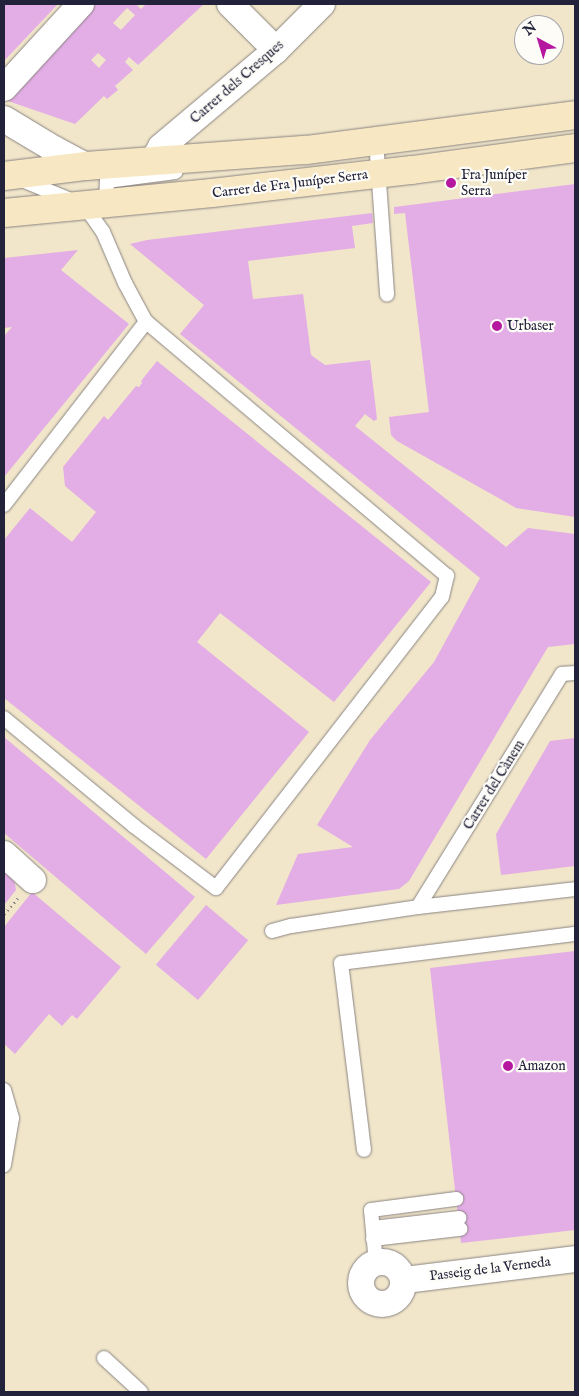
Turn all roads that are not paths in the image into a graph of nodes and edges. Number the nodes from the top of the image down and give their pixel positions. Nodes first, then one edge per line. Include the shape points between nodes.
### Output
1 (81, 4) edge
2 (230, 4) edge
3 (322, 4) edge
4 (276, 50) junction
5 (4, 88) edge
6 (575, 115) edge
7 (4, 119) edge
8 (376, 140) junction
9 (575, 148) edge
10 (203, 157) junction
11 (153, 161) junction
12 (86, 166) junction
13 (378, 174) junction
14 (7, 176) edge
15 (95, 205) junction
16 (4, 213) edge
17 (103, 232) junction
18 (387, 295) dead end
19 (146, 322) junction
20 (4, 505) edge
21 (575, 673) edge
22 (4, 718) edge
23 (4, 854) edge
24 (33, 880) dead end
25 (575, 889) edge
26 (418, 907) junction
27 (272, 931) dead end
28 (575, 934) edge
29 (4, 1090) edge
30 (364, 1150) dead end
31 (4, 1165) edge
32 (373, 1237) junction
33 (575, 1259) edge
34 (405, 1280) junction
35 (104, 1358) dead end
36 (141, 1392) edge

1 - 5 street
2 - 4 street
3 - 4 street, Carrer dels Cresques
4 - 11 street, Carrer dels Cresques via 161,146
6 - 8 street
7 - 12 street
8 - 10 street via 306,150
8 - 13 lane
9 - 13 street, Carrer de Fra Juníper Serra
10 - 11 street
10 - 15 lane via 181,172 107,181
11 - 12 street
12 - 14 street
13 - 15 street, Carrer de Fra Juníper Serra
13 - 18 lane
14 - 15 lane
15 - 16 street, Carrer de Fra Juníper Serra
15 - 17 lane
15 - 17 lane
17 - 19 lane
19 - 20 lane
19 - 22 lane via 447,576 442,597 216,888 134,826
21 - 26 lane, Carrer del Cànem via 562,674
23 - 24 street
25 - 26 lane
26 - 27 lane
28 - 30 lane via 341,963
29 - 31 lane via 12,1118
32 - 32 lane via 371,1210 458,1214
32 - 34 street via 384,1262 398,1269
32 - 34 street via 361,1282 371,1302 386,1305 395,1301
33 - 34 street, Passeig de la Verneda
35 - 36 lane

